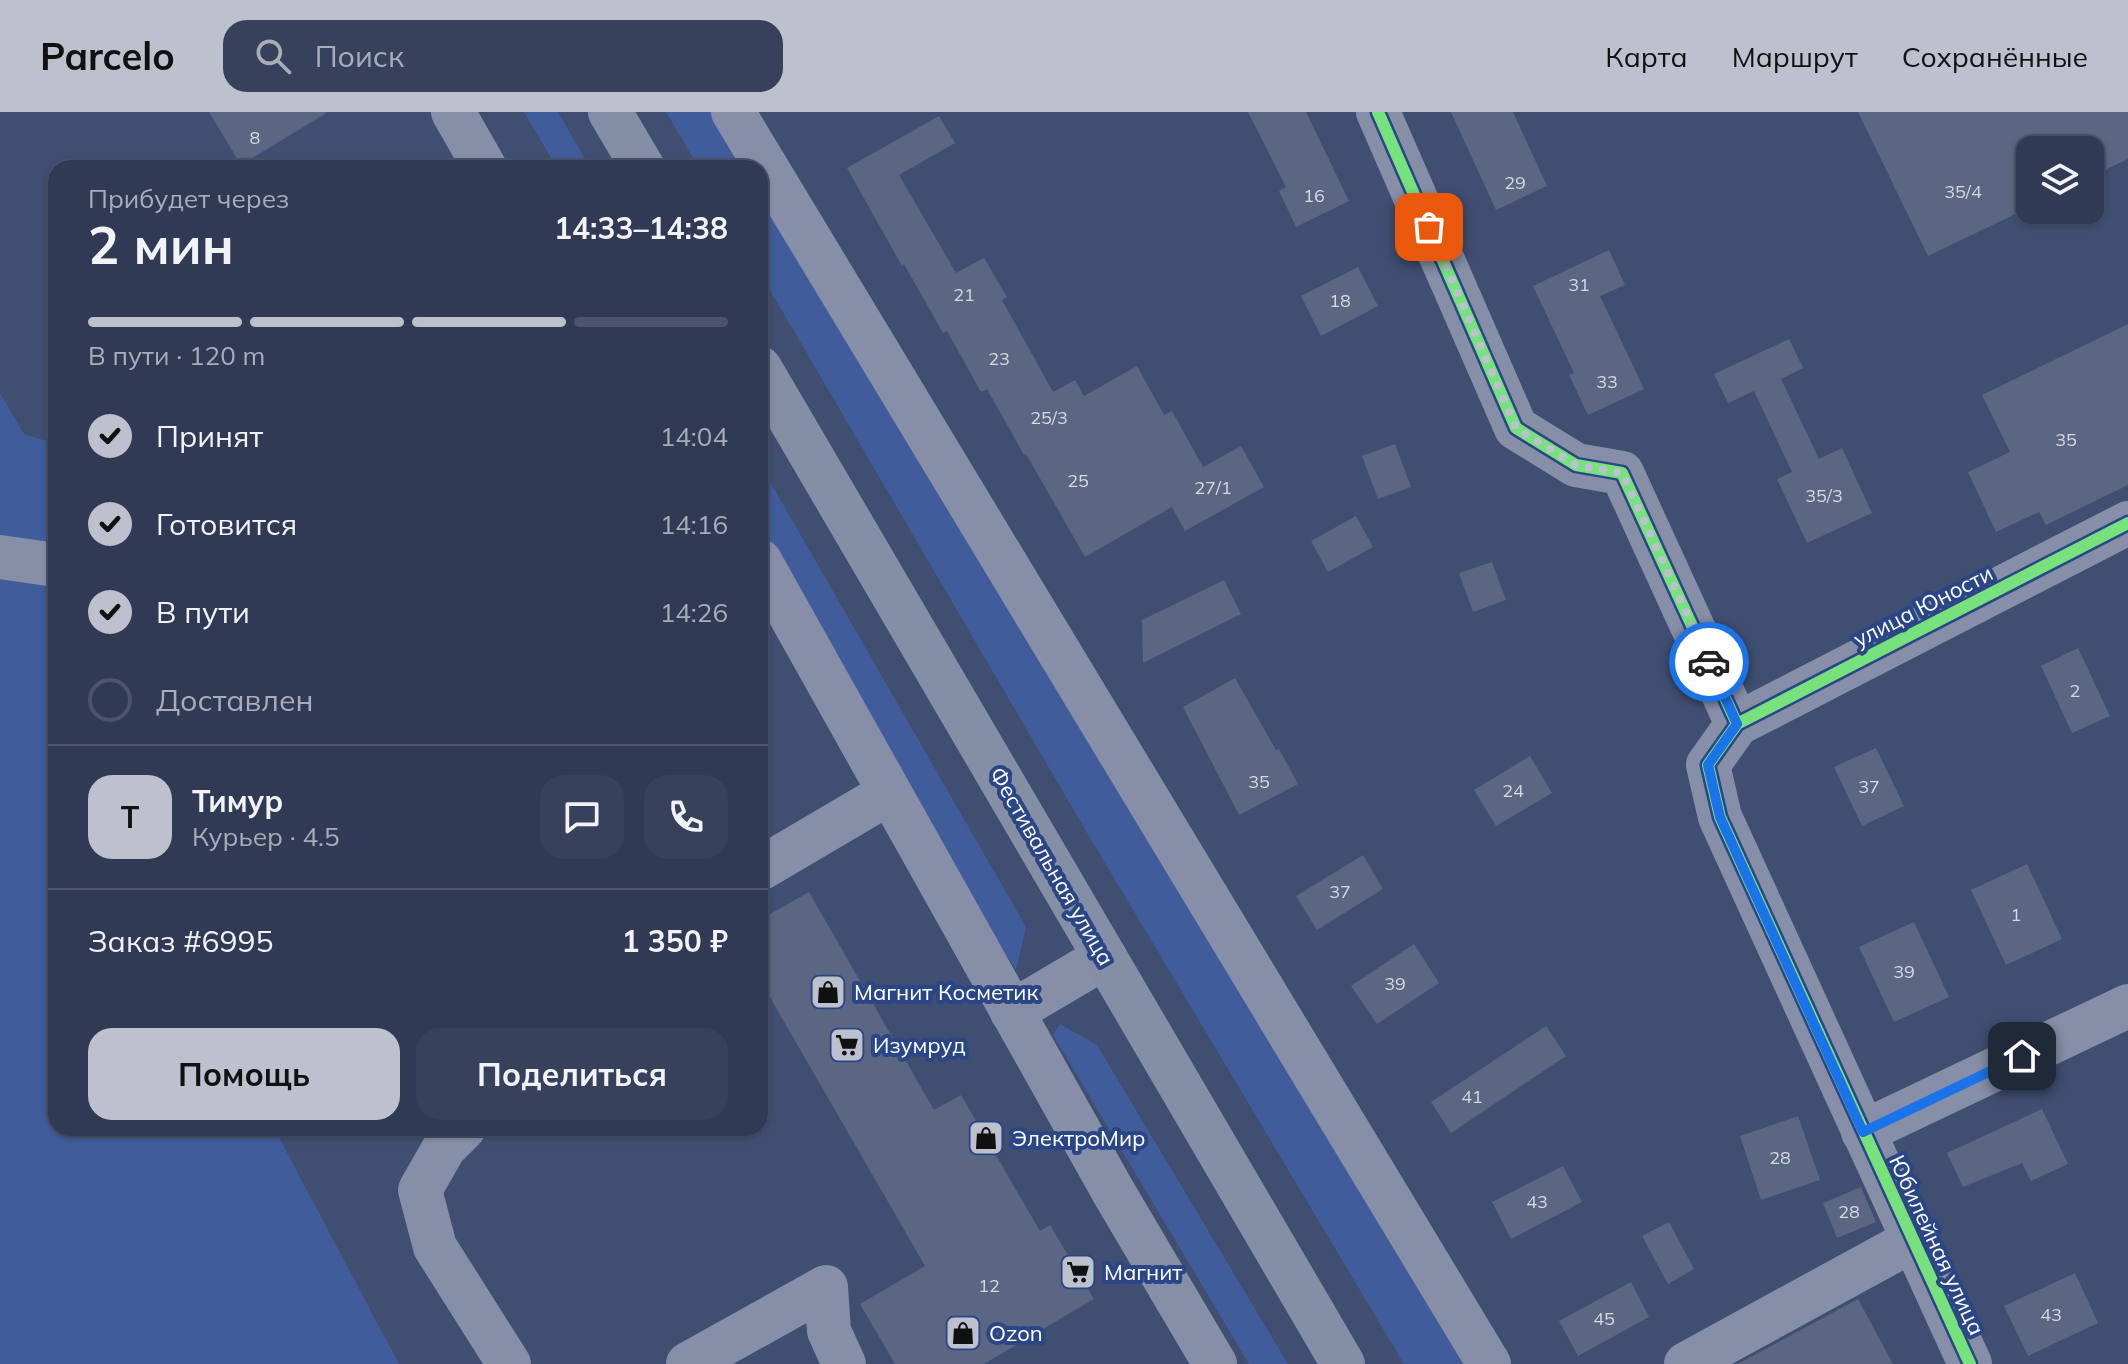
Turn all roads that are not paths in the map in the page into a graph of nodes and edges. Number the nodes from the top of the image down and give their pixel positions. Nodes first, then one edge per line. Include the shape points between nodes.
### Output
1 (453, 112) edge
2 (610, 112) edge
3 (733, 112) edge
4 (1378, 112) edge
5 (480, 160) edge
6 (638, 160) edge
7 (762, 160) edge
8 (768, 170) edge
9 (768, 396) edge
10 (2128, 523) edge
11 (0, 557) edge
12 (48, 564) edge
13 (768, 575) edge
14 (1737, 724) junction
15 (889, 793) junction
16 (768, 864) edge
17 (1105, 957) junction
18 (2128, 1006) edge
19 (1012, 1012) junction
20 (1863, 1132) junction
21 (456, 1136) edge
22 (1913, 1240) junction
23 (509, 1364) edge
24 (688, 1364) edge
25 (844, 1364) edge
26 (1215, 1364) edge
27 (1343, 1364) edge
28 (1489, 1364) edge
29 (1686, 1364) edge
30 (1970, 1364) edge

1 - 5 street
2 - 6 main road
3 - 7 street
4 - 14 street via 1516,428 1576,465 1622,473
8 - 28 street
9 - 17 main road, Фестивальная улица
10 - 14 street, улица Юности
11 - 12 street
13 - 15 street
14 - 20 street, Юбилейная улица via 1708,765 1720,817
15 - 16 street
15 - 19 street
17 - 19 street
17 - 27 main road, Фестивальная улица
18 - 20 street
19 - 26 street
20 - 22 street, Юбилейная улица
21 - 23 street via 420,1190 435,1247
22 - 29 street
22 - 30 street, Юбилейная улица
24 - 25 street via 826,1287 829,1331

